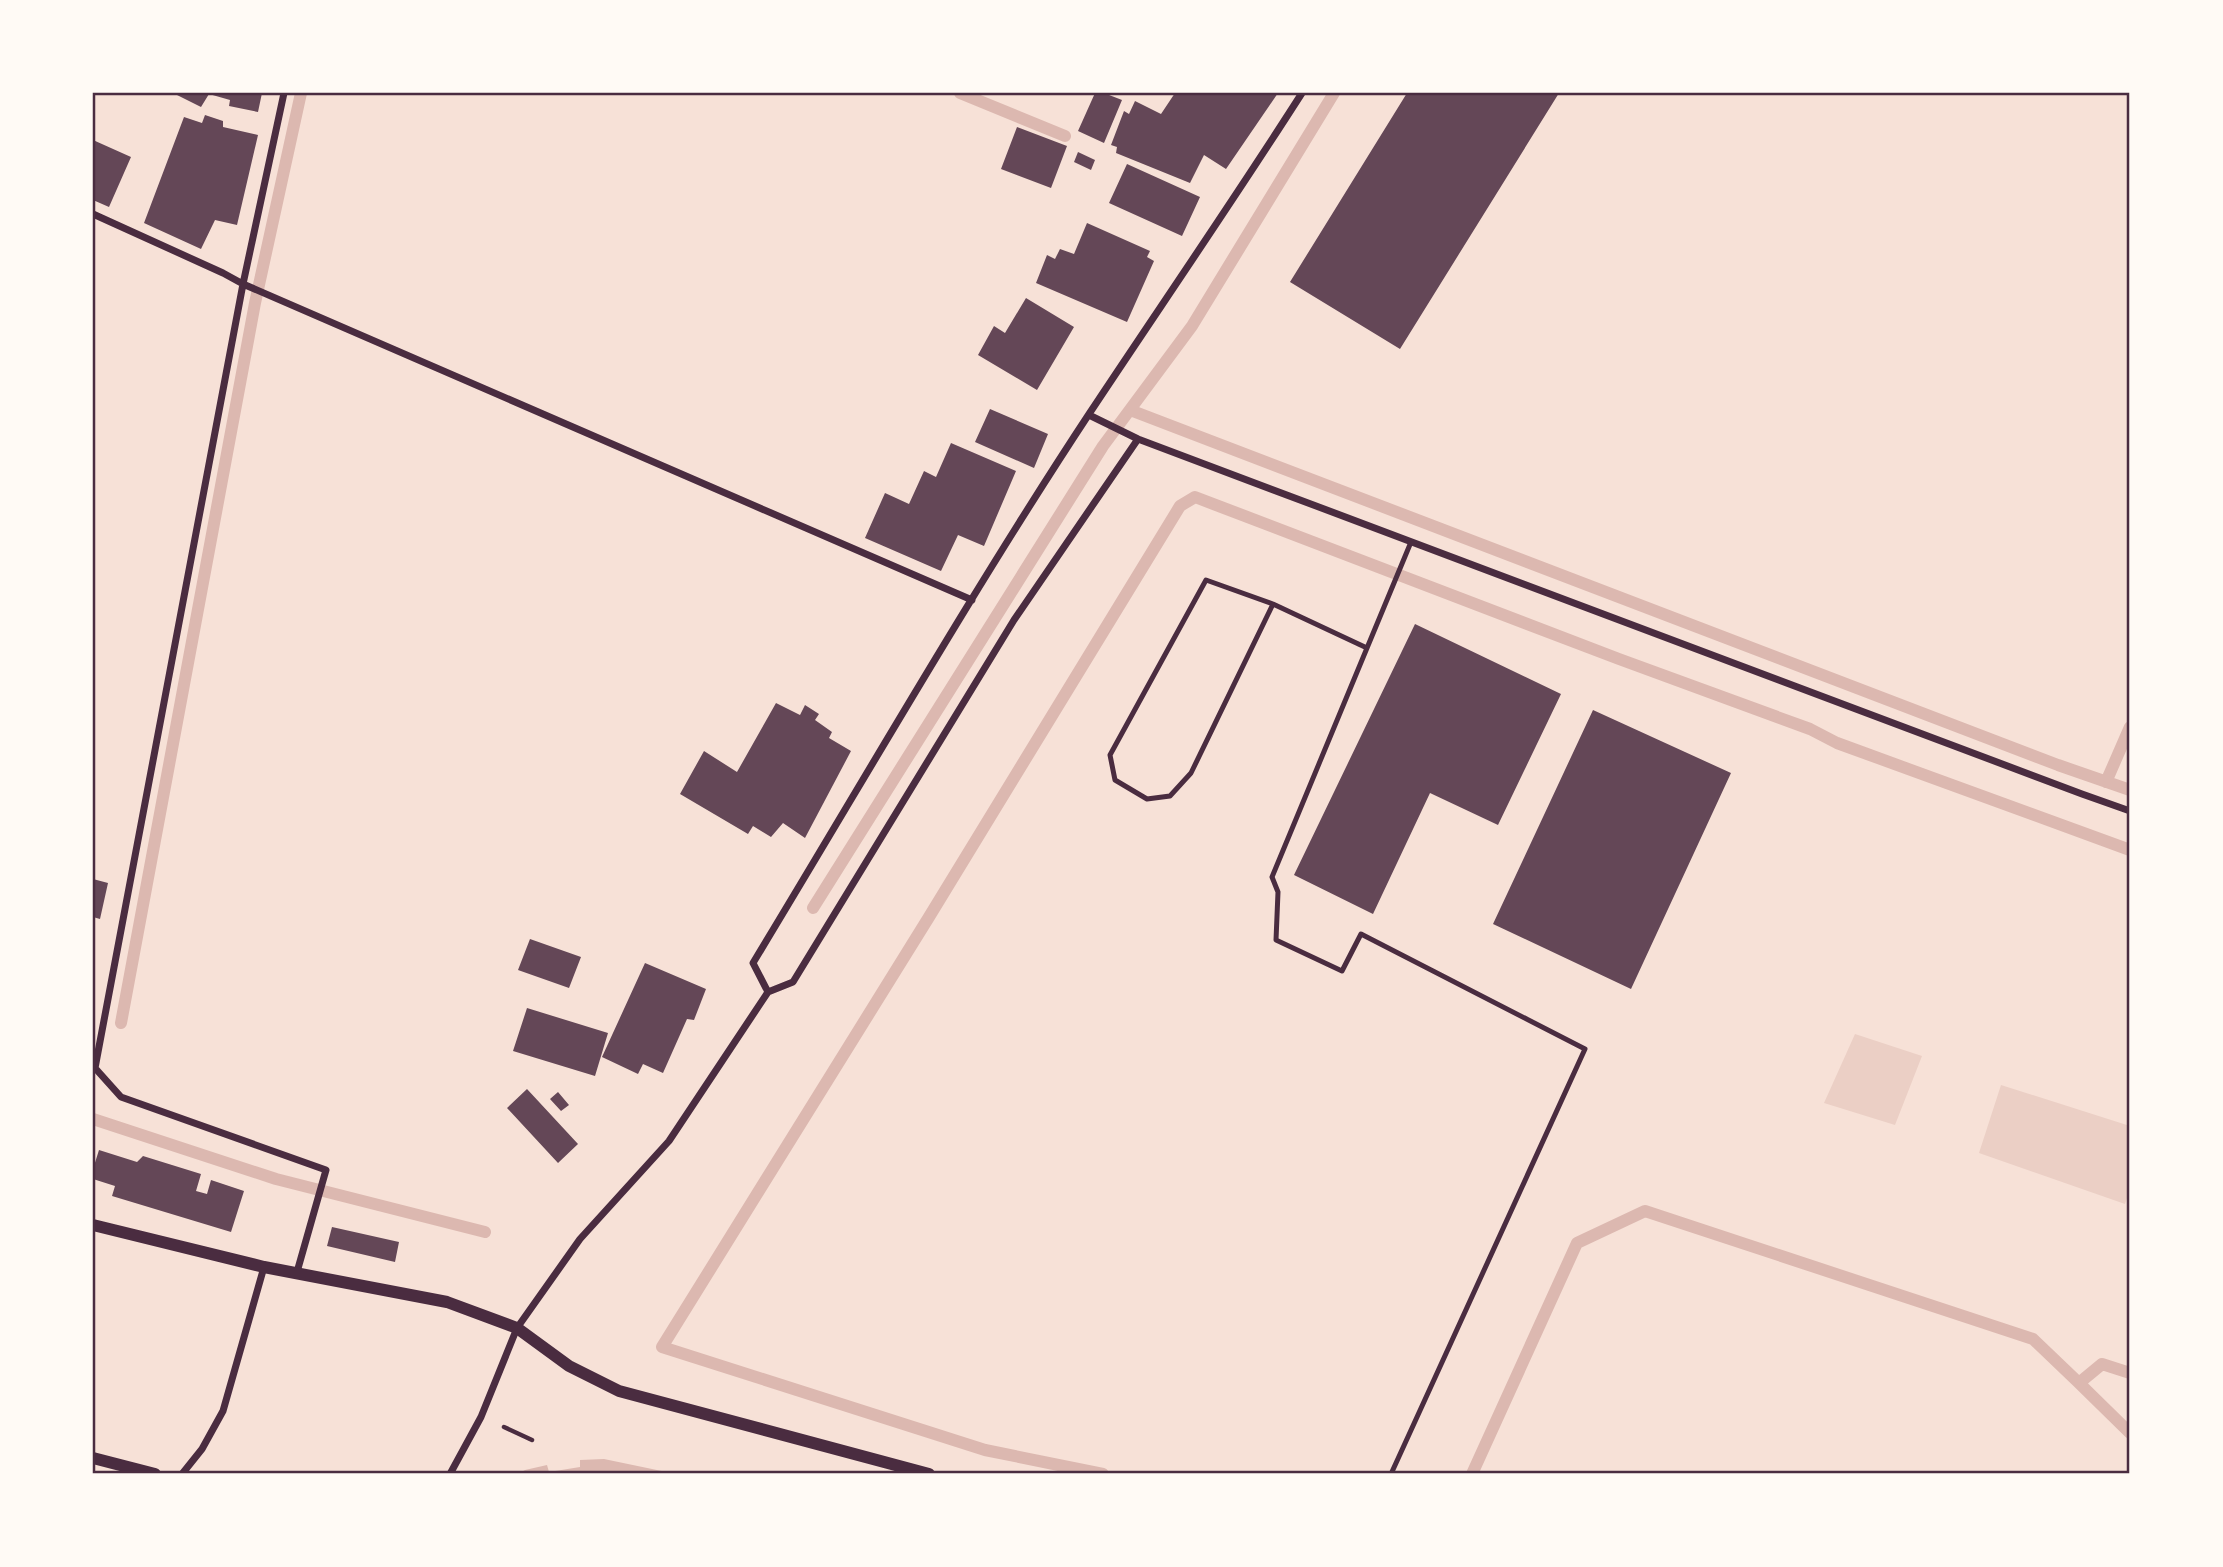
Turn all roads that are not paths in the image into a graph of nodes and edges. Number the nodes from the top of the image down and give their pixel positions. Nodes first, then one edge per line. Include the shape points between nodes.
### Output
1 (284, 93) edge
2 (1302, 93) edge
3 (93, 214) edge
4 (243, 284) junction
5 (1088, 415) junction
6 (1138, 439) junction
7 (1411, 542) junction
8 (972, 600) junction
9 (1273, 604) junction
10 (1367, 648) junction
11 (2130, 811) edge
12 (768, 992) junction
13 (93, 1225) edge
14 (264, 1267) junction
15 (297, 1272) junction
16 (517, 1328) junction
17 (93, 1458) edge
18 (155, 1474) edge
19 (182, 1474) edge
20 (450, 1474) edge
21 (929, 1474) edge
22 (1391, 1474) edge

1 - 4 street
2 - 5 street
3 - 4 street
4 - 8 street
4 - 15 street via 95,1068 121,1097 326,1170
5 - 6 street
5 - 8 street
6 - 7 street
6 - 12 street via 1014,620 793,982
7 - 10 lane
7 - 11 street
8 - 12 street via 753,963
9 - 9 lane via 1191,773 1170,796 1147,799 1115,780 1110,755 1206,580
9 - 10 lane
10 - 22 lane via 1272,877 1278,892 1276,940 1342,971 1361,934 1585,1049
12 - 16 street via 669,1141 580,1239
13 - 14 street
14 - 15 street
14 - 19 street via 223,1411
15 - 16 street via 447,1302
16 - 20 street via 481,1417
16 - 21 street via 569,1366 619,1391
17 - 18 street

